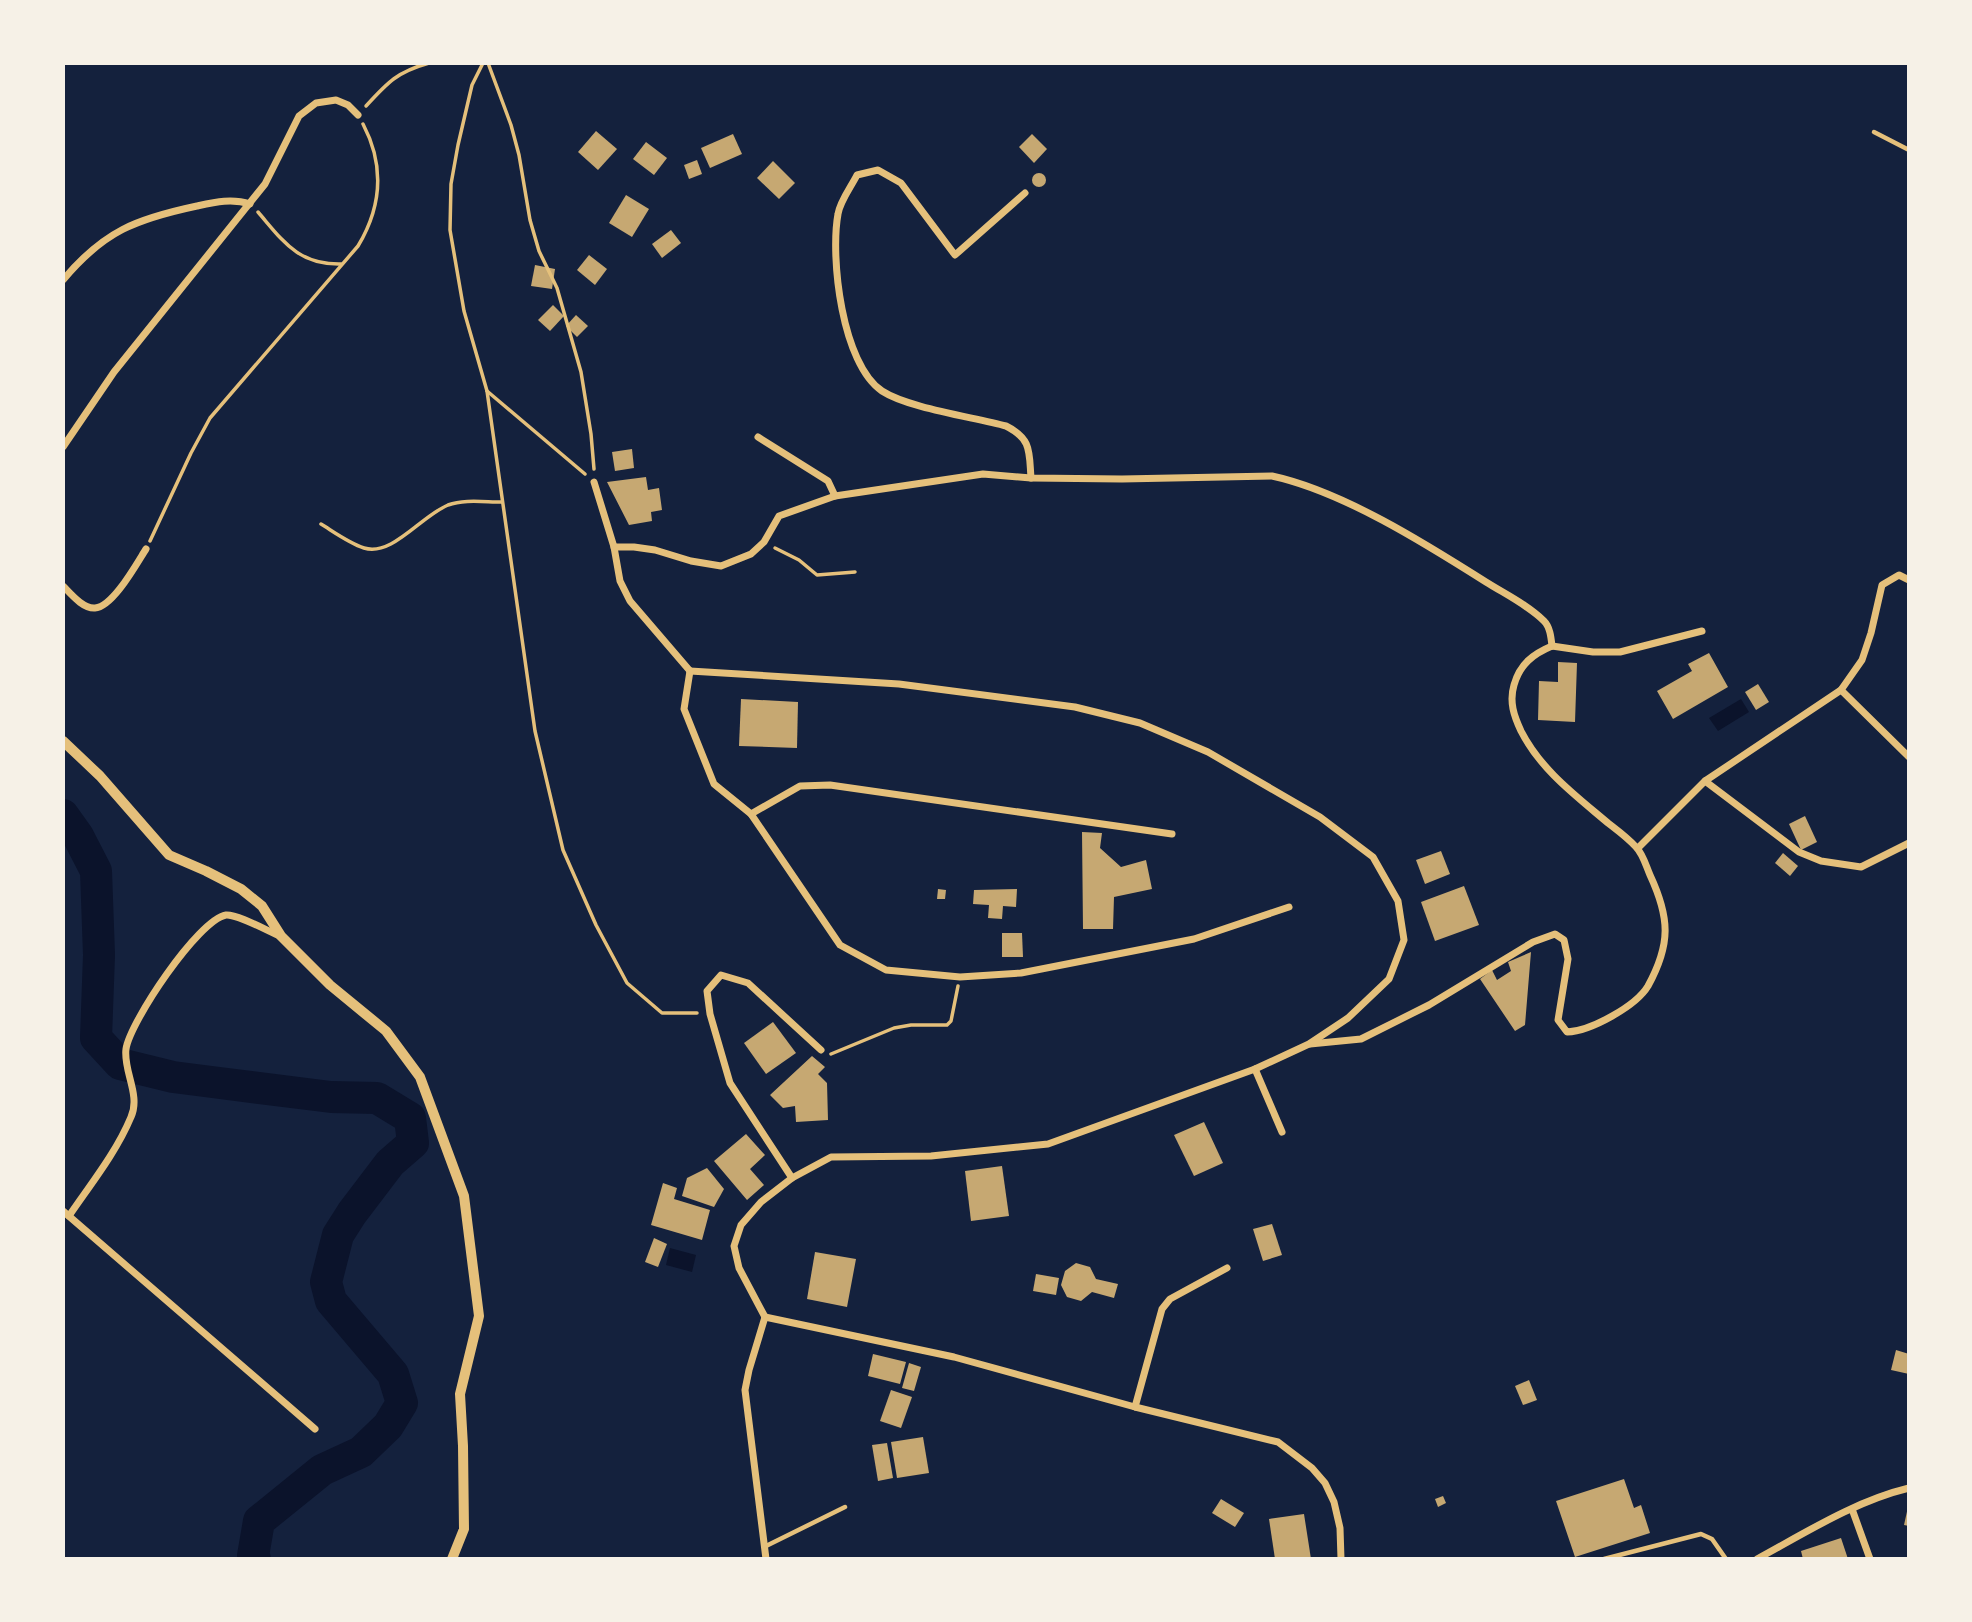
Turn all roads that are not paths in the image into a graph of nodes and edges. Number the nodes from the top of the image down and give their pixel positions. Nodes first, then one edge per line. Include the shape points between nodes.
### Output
1 (358, 115) road end
2 (1874, 132) dead end
3 (1909, 150) edge
4 (1025, 193) dead end
5 (250, 204) junction
6 (63, 280) edge
7 (758, 437) dead end
8 (63, 447) edge
9 (1031, 478) junction
10 (594, 482) road end
11 (835, 496) junction
12 (614, 547) junction
13 (146, 549) road end
14 (1909, 580) edge
15 (63, 586) edge
16 (1702, 631) dead end
17 (1552, 646) junction
18 (690, 671) junction
19 (1841, 690) junction
20 (63, 741) edge
21 (1909, 757) edge
22 (1705, 781) junction
23 (751, 814) junction
24 (1172, 834) dead end
25 (1909, 843) edge
26 (1638, 848) junction
27 (1289, 907) dead end
28 (281, 936) junction
29 (1309, 1044) junction
30 (821, 1050) road end
31 (1255, 1069) junction
32 (1282, 1132) dead end
33 (792, 1178) junction
34 (66, 1214) edge
35 (1227, 1268) dead end
36 (765, 1318) junction
37 (1135, 1407) junction
38 (315, 1429) dead end
39 (1909, 1488) edge
40 (845, 1507) dead end
41 (1852, 1509) junction
42 (764, 1547) junction
43 (452, 1559) edge
44 (766, 1559) edge
45 (1341, 1559) edge
46 (1604, 1559) edge
47 (1726, 1559) edge
48 (1757, 1559) edge
49 (1870, 1559) edge

1 - 5 street via 336,100 316,103 299,116 273,170
2 - 3 lane
4 - 9 street via 955,256 901,183 878,170 857,175 838,212 836,245 840,299 850,341 865,373 880,390 901,401 1017,431 1028,444
5 - 6 street via 230,200 144,218 103,240
5 - 8 street via 114,372
7 - 11 street via 828,481
9 - 11 street via 983,474
9 - 17 street via 1272,476 1293,481 1374,517 1477,576 1545,622
10 - 12 street
11 - 12 street via 779,516 751,554 721,566 655,550
12 - 18 street via 620,581 631,601
13 - 15 street via 105,604 86,606
14 - 19 street via 1899,575 1882,585 1862,660
16 - 17 street via 1619,652
17 - 26 street via 1524,663 1511,693 1514,717 1529,746 1559,782
18 - 23 street via 684,709 714,784
18 - 29 street via 899,684 1075,706 1140,723 1208,752 1320,817 1373,857 1398,901 1404,940 1389,979 1348,1018
19 - 21 street
19 - 22 street
20 - 28 street via 169,855 241,889 262,906
22 - 25 street via 1799,852 1821,861 1861,867
22 - 26 street
23 - 24 street via 800,786 830,785
23 - 27 street via 840,945 886,970 960,978 1021,973 1194,939
26 - 29 street via 1665,917 1667,940 1645,992 1617,1013 1576,1031 1562,1027 1558,1020 1568,959 1564,940 1555,934 1361,1039
28 - 34 street via 229,914 192,939 131,1033 125,1051 133,1115
28 - 43 street via 386,1031 420,1077 464,1196 479,1315 460,1394 464,1529
29 - 31 street
30 - 33 street via 748,983 721,975 707,991 730,1083
31 - 32 street
31 - 33 street via 1048,1144 931,1156 831,1157
33 - 36 street via 741,1225 734,1246 739,1268
34 - 38 street
35 - 37 street via 1170,1298 1162,1309
36 - 37 street via 954,1357
36 - 42 street via 745,1390
37 - 45 street via 1278,1442 1296,1455 1325,1483 1334,1502
39 - 41 street
40 - 42 lane
41 - 48 street
41 - 49 street
42 - 44 street
46 - 47 lane via 1701,1534 1712,1539

